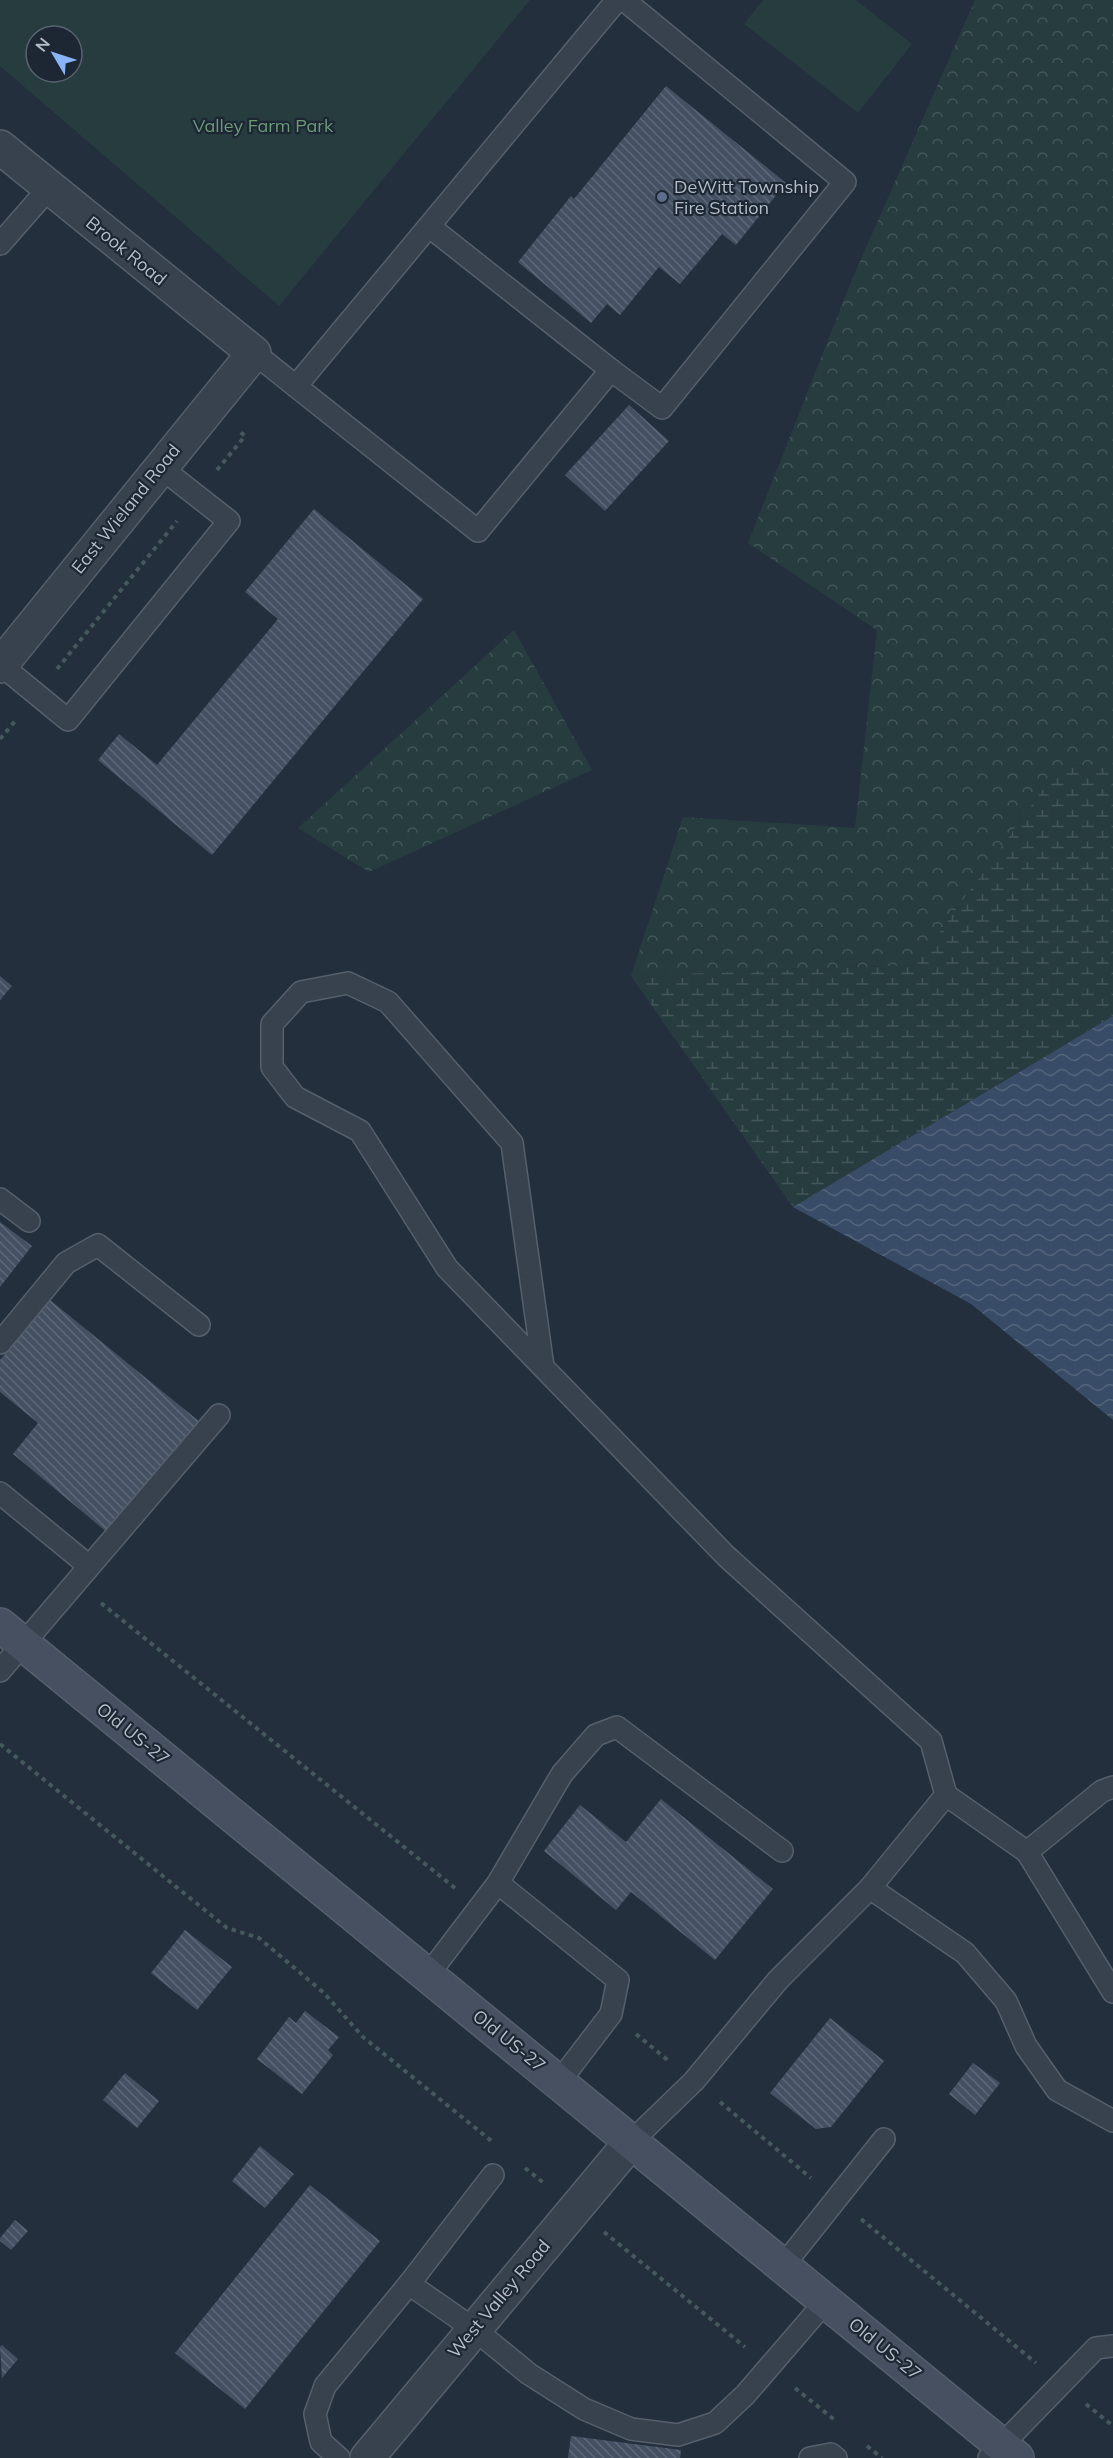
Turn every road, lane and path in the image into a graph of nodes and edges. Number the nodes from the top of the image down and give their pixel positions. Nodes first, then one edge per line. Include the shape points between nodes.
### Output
1 (617, 0) edge
2 (624, 0) edge
3 (0, 147) edge
4 (49, 188) junction
5 (429, 227) junction
6 (0, 244) edge
7 (254, 353) junction
8 (611, 370) junction
9 (296, 386) junction
10 (160, 467) junction
11 (0, 666) edge
12 (0, 1199) edge
13 (29, 1221) dead end
14 (199, 1325) dead end
15 (0, 1343) edge
16 (543, 1367) junction
17 (219, 1415) dead end
18 (0, 1493) edge
19 (89, 1566) junction
20 (11, 1634) edge
21 (0, 1671) edge
22 (0, 1744) edge
23 (1113, 1787) edge
24 (946, 1795) junction
25 (782, 1851) dead end
26 (1026, 1852) junction
27 (498, 1883) junction
28 (870, 1888) junction
29 (428, 1975) junction
30 (1113, 1992) edge
31 (559, 2082) junction
32 (1113, 2121) edge
33 (884, 2139) dead end
34 (631, 2142) junction
35 (501, 2148) dead end
36 (519, 2163) dead end
37 (493, 2175) dead end
38 (575, 2208) junction
39 (783, 2266) junction
40 (409, 2284) junction
41 (826, 2301) junction
42 (474, 2329) junction
43 (1113, 2346) edge
44 (770, 2367) junction
45 (839, 2423) dead end
46 (865, 2444) dead end
47 (1002, 2453) edge
48 (339, 2458) edge
49 (367, 2458) edge
50 (810, 2458) edge
51 (836, 2458) edge
52 (882, 2458) edge

1 - 5 lane
2 - 8 lane via 845,182 662,408
3 - 4 street, Brook Road
4 - 6 lane
4 - 7 street, Brook Road
5 - 8 lane
5 - 9 lane
7 - 9 lane
7 - 10 street, East Wieland Road
8 - 9 lane via 478,531
10 - 11 street, East Wieland Road
10 - 11 lane via 229,520 68,720
12 - 13 lane
14 - 15 lane via 98,1245 66,1263
16 - 16 lane via 447,1268 360,1131 295,1097 272,1067 272,1024 301,992 348,983 388,1002 512,1143
16 - 24 lane via 726,1556 931,1741
17 - 19 lane
18 - 19 lane
19 - 20 lane
20 - 21 lane
20 - 29 main road, Old US-27
22 - 35 path via 227,1928 259,1938 324,1993 363,2037
23 - 26 lane via 1102,1791
24 - 26 lane
24 - 28 lane
25 - 27 lane via 617,1727 596,1735 562,1774
26 - 30 lane
27 - 29 lane
27 - 31 lane via 618,1980 611,2014
28 - 32 lane via 965,1953 1006,2001 1026,2046 1057,2090
28 - 34 lane via 778,1980 694,2081
29 - 31 main road, Old US-27
31 - 34 main road, Old US-27
33 - 39 lane
34 - 38 street, West Valley Road
34 - 39 main road, Old US-27
36 - 38 path
37 - 40 lane
38 - 42 street, West Valley Road
38 - 44 path
39 - 41 main road, Old US-27
40 - 42 lane
40 - 48 lane via 325,2386 315,2414 321,2442
41 - 44 lane
41 - 47 main road, Old US-27
42 - 44 lane via 529,2374 584,2409 643,2431 678,2435 715,2424
42 - 49 street, West Valley Road
43 - 47 lane via 1096,2348
44 - 45 path
46 - 52 path
50 - 51 lane via 831,2454

